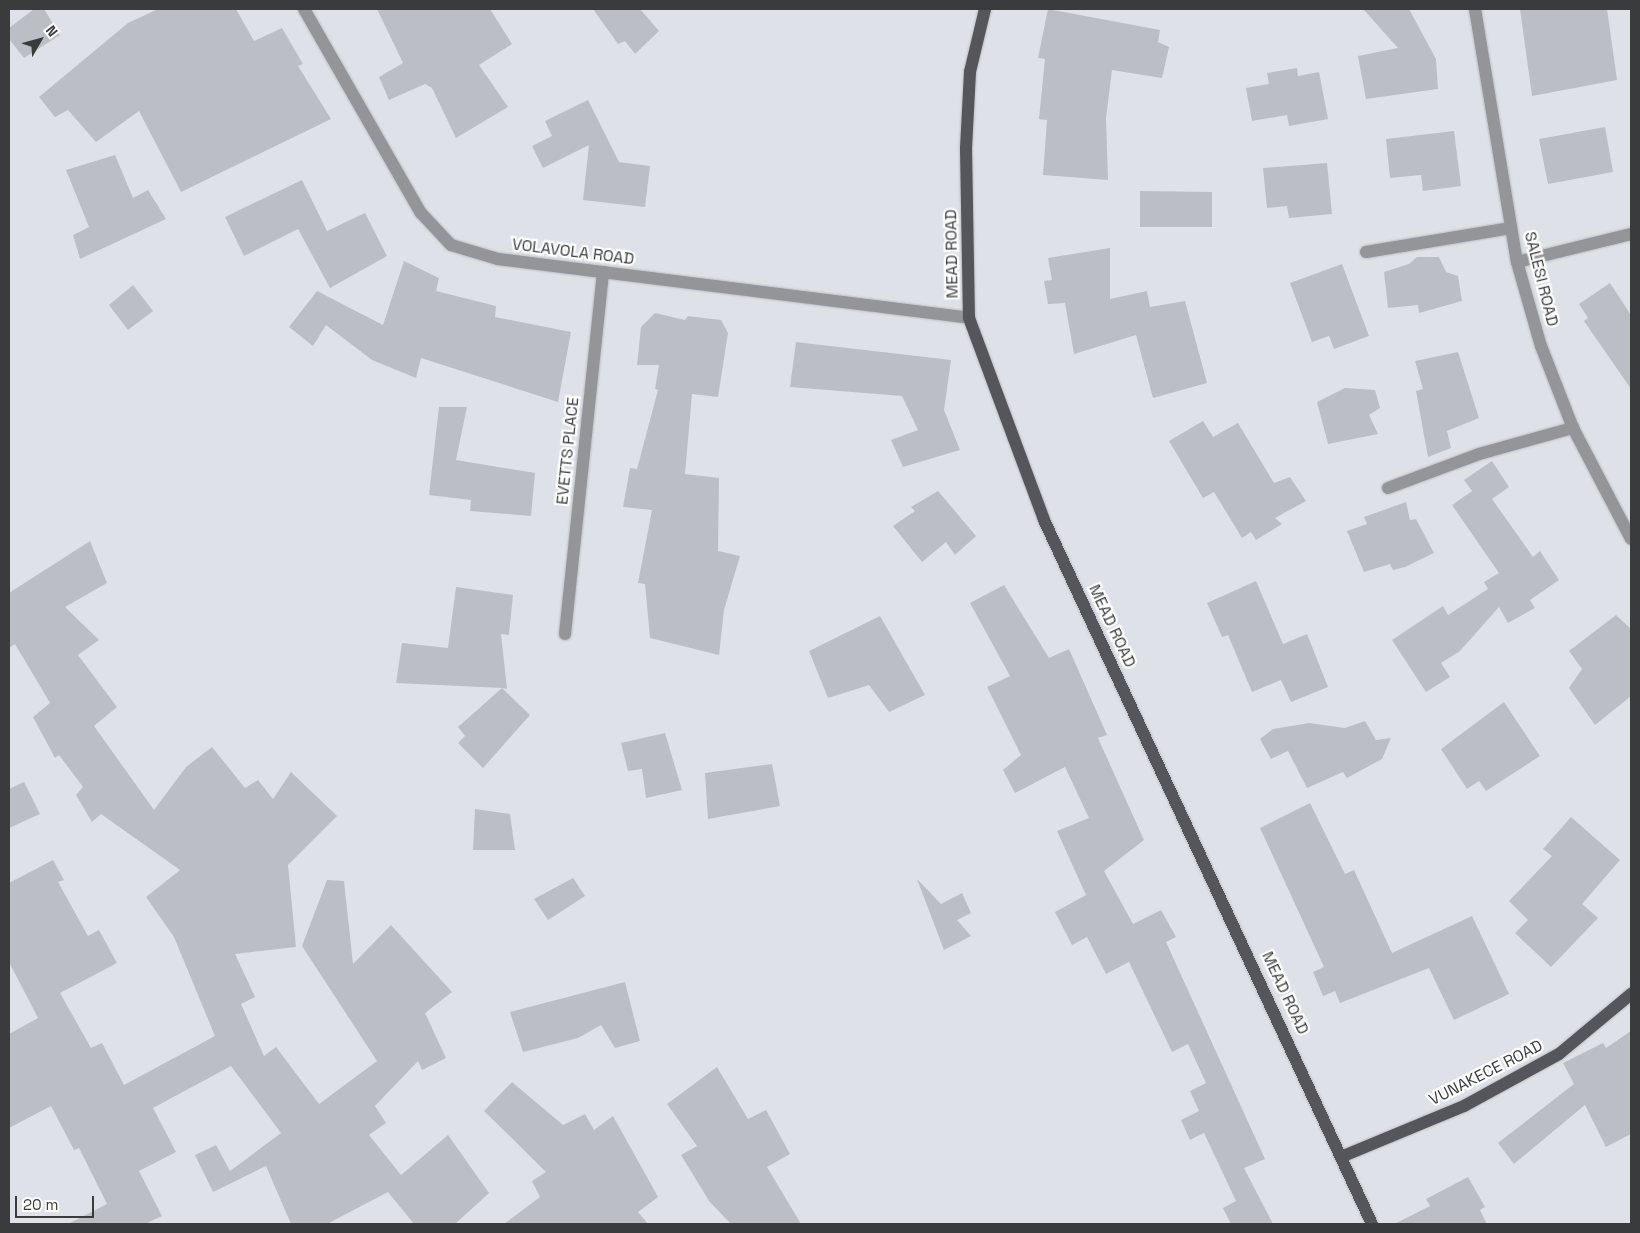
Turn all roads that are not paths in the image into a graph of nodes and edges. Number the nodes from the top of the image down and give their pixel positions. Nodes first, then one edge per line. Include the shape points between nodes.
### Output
1 (304, 9) edge
2 (985, 9) edge
3 (1475, 9) edge
4 (1511, 228) junction
5 (1631, 234) edge
6 (1366, 252) dead end
7 (1517, 262) junction
8 (603, 272) junction
9 (970, 318) junction
10 (1573, 428) junction
11 (1388, 488) dead end
12 (1631, 539) edge
13 (565, 634) dead end
14 (1631, 994) edge
15 (1340, 1157) junction
16 (1372, 1224) edge

1 - 8 street, VOLAVOLA ROAD via 421,213 451,245 498,259
2 - 9 main road, MEAD ROAD via 970,72 966,148
3 - 4 street, SALESI ROAD
4 - 6 street
4 - 7 street, SALESI ROAD
5 - 7 street
7 - 10 street, SALESI ROAD via 1541,346
8 - 9 street, VOLAVOLA ROAD
8 - 13 street, EVETTS PLACE
9 - 15 main road, MEAD ROAD via 1044,520
10 - 11 street via 1479,454
10 - 12 street, SALESI ROAD
14 - 15 main road, VUNAKECE ROAD via 1559,1054 1464,1106
15 - 16 main road, MEAD ROAD

